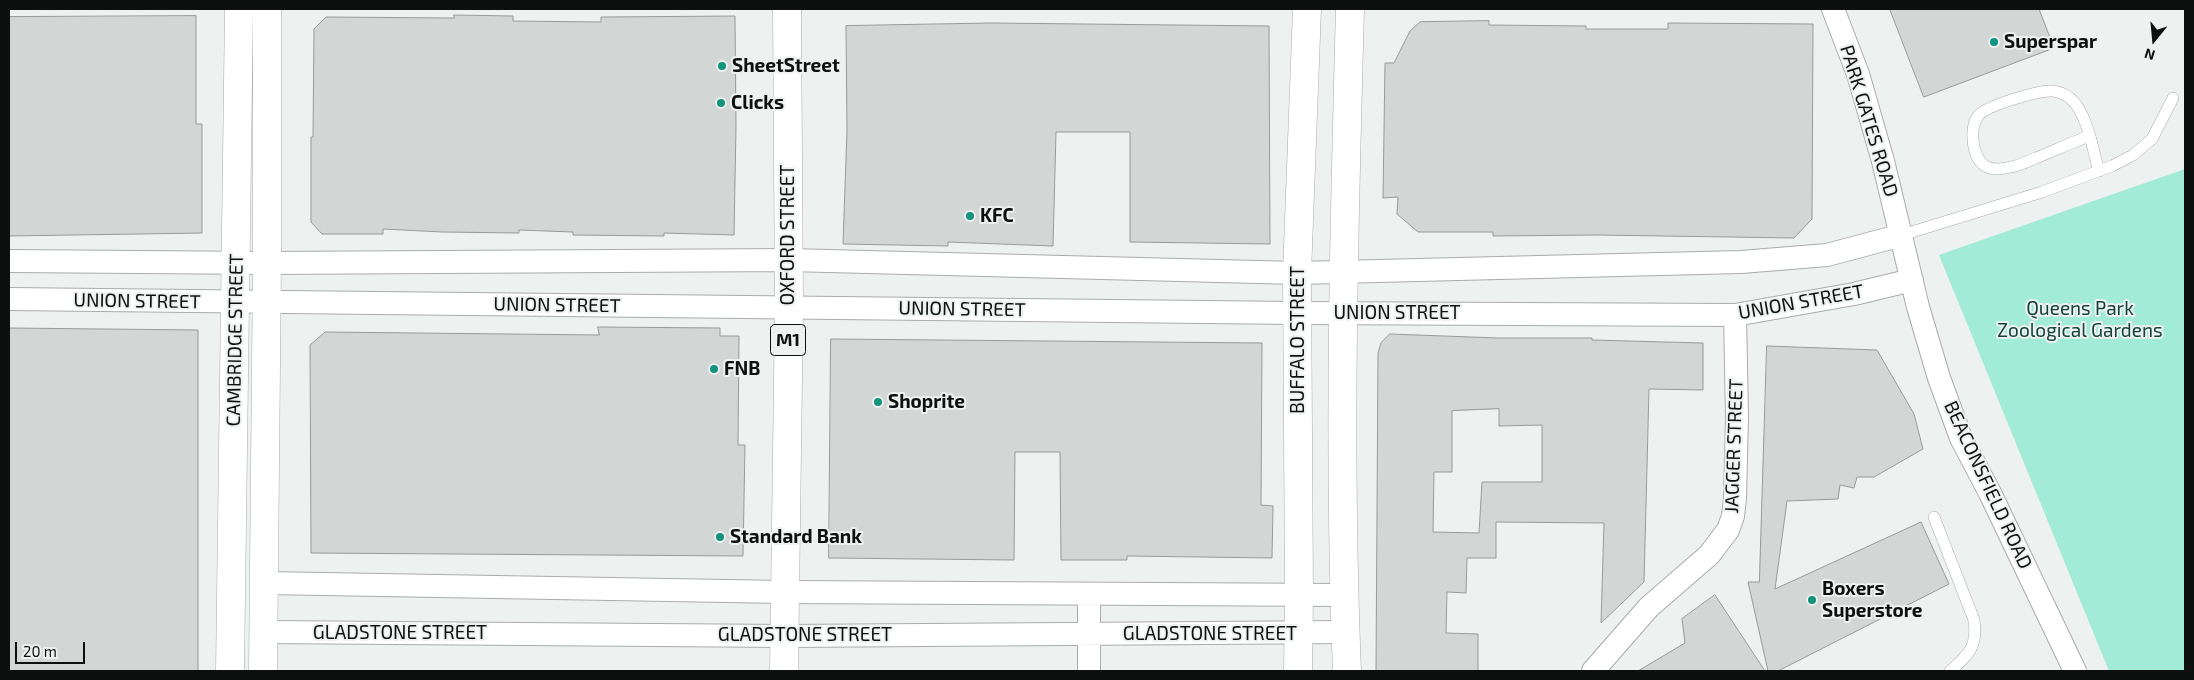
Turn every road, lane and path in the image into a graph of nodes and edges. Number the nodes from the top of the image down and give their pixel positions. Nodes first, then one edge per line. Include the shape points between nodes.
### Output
1 (239, 9) edge
2 (267, 9) edge
3 (787, 9) edge
4 (1307, 9) edge
5 (1350, 9) edge
6 (1833, 9) edge
7 (2173, 98) dead end
8 (2089, 136) junction
9 (2099, 171) junction
10 (1902, 235) junction
11 (789, 260) junction
12 (9, 261) edge
13 (236, 262) junction
14 (267, 263) junction
15 (1343, 272) junction
16 (1297, 273) junction
17 (1912, 280) junction
18 (9, 300) edge
19 (236, 302) junction
20 (266, 302) junction
21 (789, 308) junction
22 (1344, 312) junction
23 (1297, 313) junction
24 (1735, 315) junction
25 (1934, 517) dead end
26 (265, 583) junction
27 (784, 592) junction
28 (1089, 594) junction
29 (1299, 595) junction
30 (1344, 595) junction
31 (264, 632) junction
32 (1346, 632) junction
33 (1089, 634) junction
34 (1298, 634) junction
35 (785, 636) junction
36 (230, 671) edge
37 (263, 671) edge
38 (784, 671) edge
39 (1089, 671) edge
40 (1298, 671) edge
41 (1347, 671) edge
42 (1593, 671) edge
43 (1950, 671) edge
44 (2075, 671) edge

1 - 13 main road, CAMBRIDGE STREET
2 - 14 main road, CAMBRIDGE STREET
3 - 11 main road, OXFORD STREET / M1
4 - 16 main road, BUFFALO STREET
5 - 15 main road
6 - 10 street, PARK GATES ROAD via 1858,74
7 - 9 lane via 2152,139 2133,156
8 - 8 lane via 2077,105 2068,96 2053,91 1988,108 1978,116 1973,142 1985,165 1995,169 2012,167
8 - 9 lane
9 - 10 lane
10 - 15 street, UNION STREET via 1827,255 1741,262
10 - 17 street, BEACONSFIELD ROAD
11 - 14 street, UNION STREET
11 - 16 street, UNION STREET
11 - 21 main road, OXFORD STREET / M1
12 - 13 street, UNION STREET
13 - 14 street, UNION STREET
13 - 19 main road, CAMBRIDGE STREET
14 - 20 main road, CAMBRIDGE STREET
15 - 16 street, UNION STREET
15 - 22 main road
16 - 23 main road, BUFFALO STREET
17 - 24 street, UNION STREET
17 - 44 street, BEACONSFIELD ROAD via 1939,378 1961,438
18 - 19 street, UNION STREET
19 - 20 street, UNION STREET
19 - 36 main road, CAMBRIDGE STREET
20 - 21 street, UNION STREET
20 - 26 main road, CAMBRIDGE STREET
21 - 23 street, UNION STREET
21 - 27 main road, OXFORD STREET / M1
22 - 23 street, UNION STREET
22 - 24 street, UNION STREET
22 - 30 main road
23 - 29 main road, BUFFALO STREET
24 - 42 street, JAGGER STREET via 1735,498 1728,530 1709,555 1649,607
25 - 43 lane via 1977,635 1965,658
26 - 27 street, GLADSTONE STREET
26 - 31 main road, CAMBRIDGE STREET
27 - 28 street, GLADSTONE STREET
27 - 35 main road, OXFORD STREET / M1
28 - 29 street, GLADSTONE STREET
28 - 33 street
29 - 30 street, GLADSTONE STREET
29 - 34 main road, BUFFALO STREET
30 - 32 main road
31 - 35 street, GLADSTONE STREET
31 - 37 main road, CAMBRIDGE STREET
32 - 34 street, GLADSTONE STREET
32 - 41 main road
33 - 34 street, GLADSTONE STREET
33 - 35 street, GLADSTONE STREET
33 - 39 street
34 - 40 main road, BUFFALO STREET
35 - 38 main road, OXFORD STREET / M1

